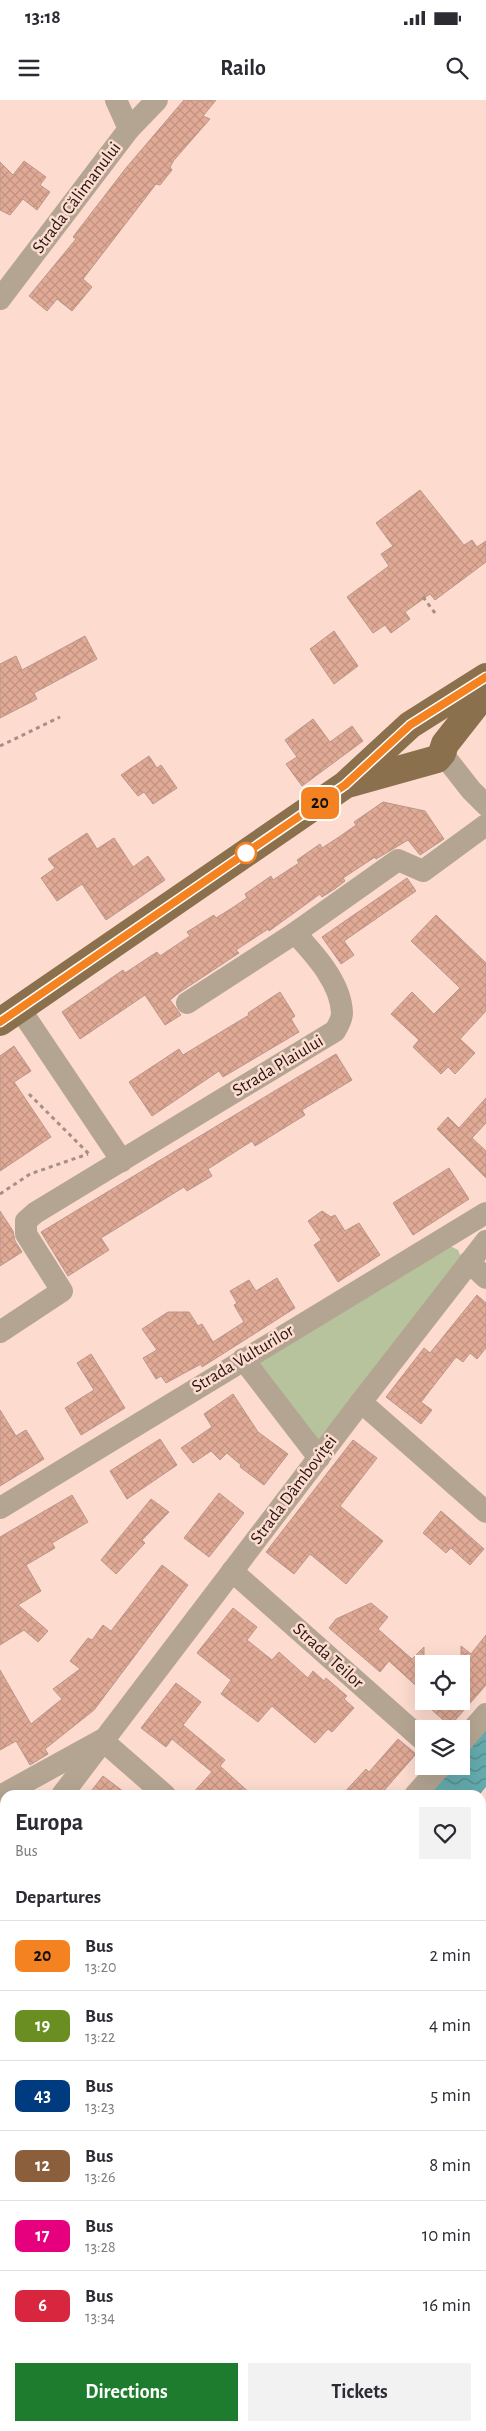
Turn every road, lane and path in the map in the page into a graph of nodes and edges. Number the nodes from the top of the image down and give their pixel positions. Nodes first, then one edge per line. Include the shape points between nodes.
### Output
1 (116, 100) edge
2 (157, 100) edge
3 (129, 129) junction
4 (0, 299) edge
5 (423, 597) dead end
6 (435, 613) dead end
7 (486, 677) edge
8 (486, 692) edge
9 (60, 717) dead end
10 (411, 726) junction
11 (0, 746) edge
12 (435, 756) junction
13 (345, 785) junction
14 (478, 797) edge
15 (486, 825) edge
16 (295, 933) junction
17 (186, 1003) dead end
18 (10, 1016) edge
19 (29, 1094) dead end
20 (118, 1153) junction
21 (89, 1154) junction
22 (0, 1194) edge
23 (486, 1213) edge
24 (486, 1241) edge
25 (469, 1262) junction
26 (486, 1278) edge
27 (0, 1332) edge
28 (243, 1359) junction
29 (361, 1402) junction
30 (319, 1458) junction
31 (0, 1508) edge
32 (486, 1512) edge
33 (232, 1570) junction
34 (486, 1714) edge
35 (470, 1732) edge
36 (415, 1733) edge
37 (102, 1740) junction
38 (433, 1775) edge
39 (11, 1790) edge
40 (66, 1790) edge
41 (159, 1790) edge
42 (419, 1790) edge

1 - 3 street
2 - 3 street, Strada Călimanului
3 - 4 street, Strada Călimanului
5 - 6 path
7 - 10 main road
8 - 12 main road
9 - 11 path
10 - 12 main road via 434,723 441,729
10 - 12 main road via 403,748 413,761
10 - 13 main road
12 - 13 main road
12 - 14 street
13 - 18 main road
15 - 16 street via 423,871 398,860
16 - 17 street
16 - 20 street, Strada Plaiului via 318,958 339,994 342,1015 335,1032
18 - 20 street
19 - 21 path
20 - 21 path
20 - 27 street, Strada Plaiului via 26,1221 26,1234 62,1291
21 - 22 path via 30,1174
23 - 28 street, Strada Vulturilor
24 - 25 street, Strada Dâmboviței
25 - 26 street
25 - 29 street, Strada Dâmboviței
28 - 30 street
28 - 31 street, Strada Vulturilor
29 - 30 street, Strada Dâmboviței
29 - 32 street
30 - 33 street, Strada Dâmboviței
33 - 36 street, Strada Teilor
33 - 37 street, Strada Dâmboviței
34 - 35 street
37 - 39 street, Strada Dâmboviței
37 - 40 street, Strada Dâmboviței
37 - 41 street
38 - 42 street

